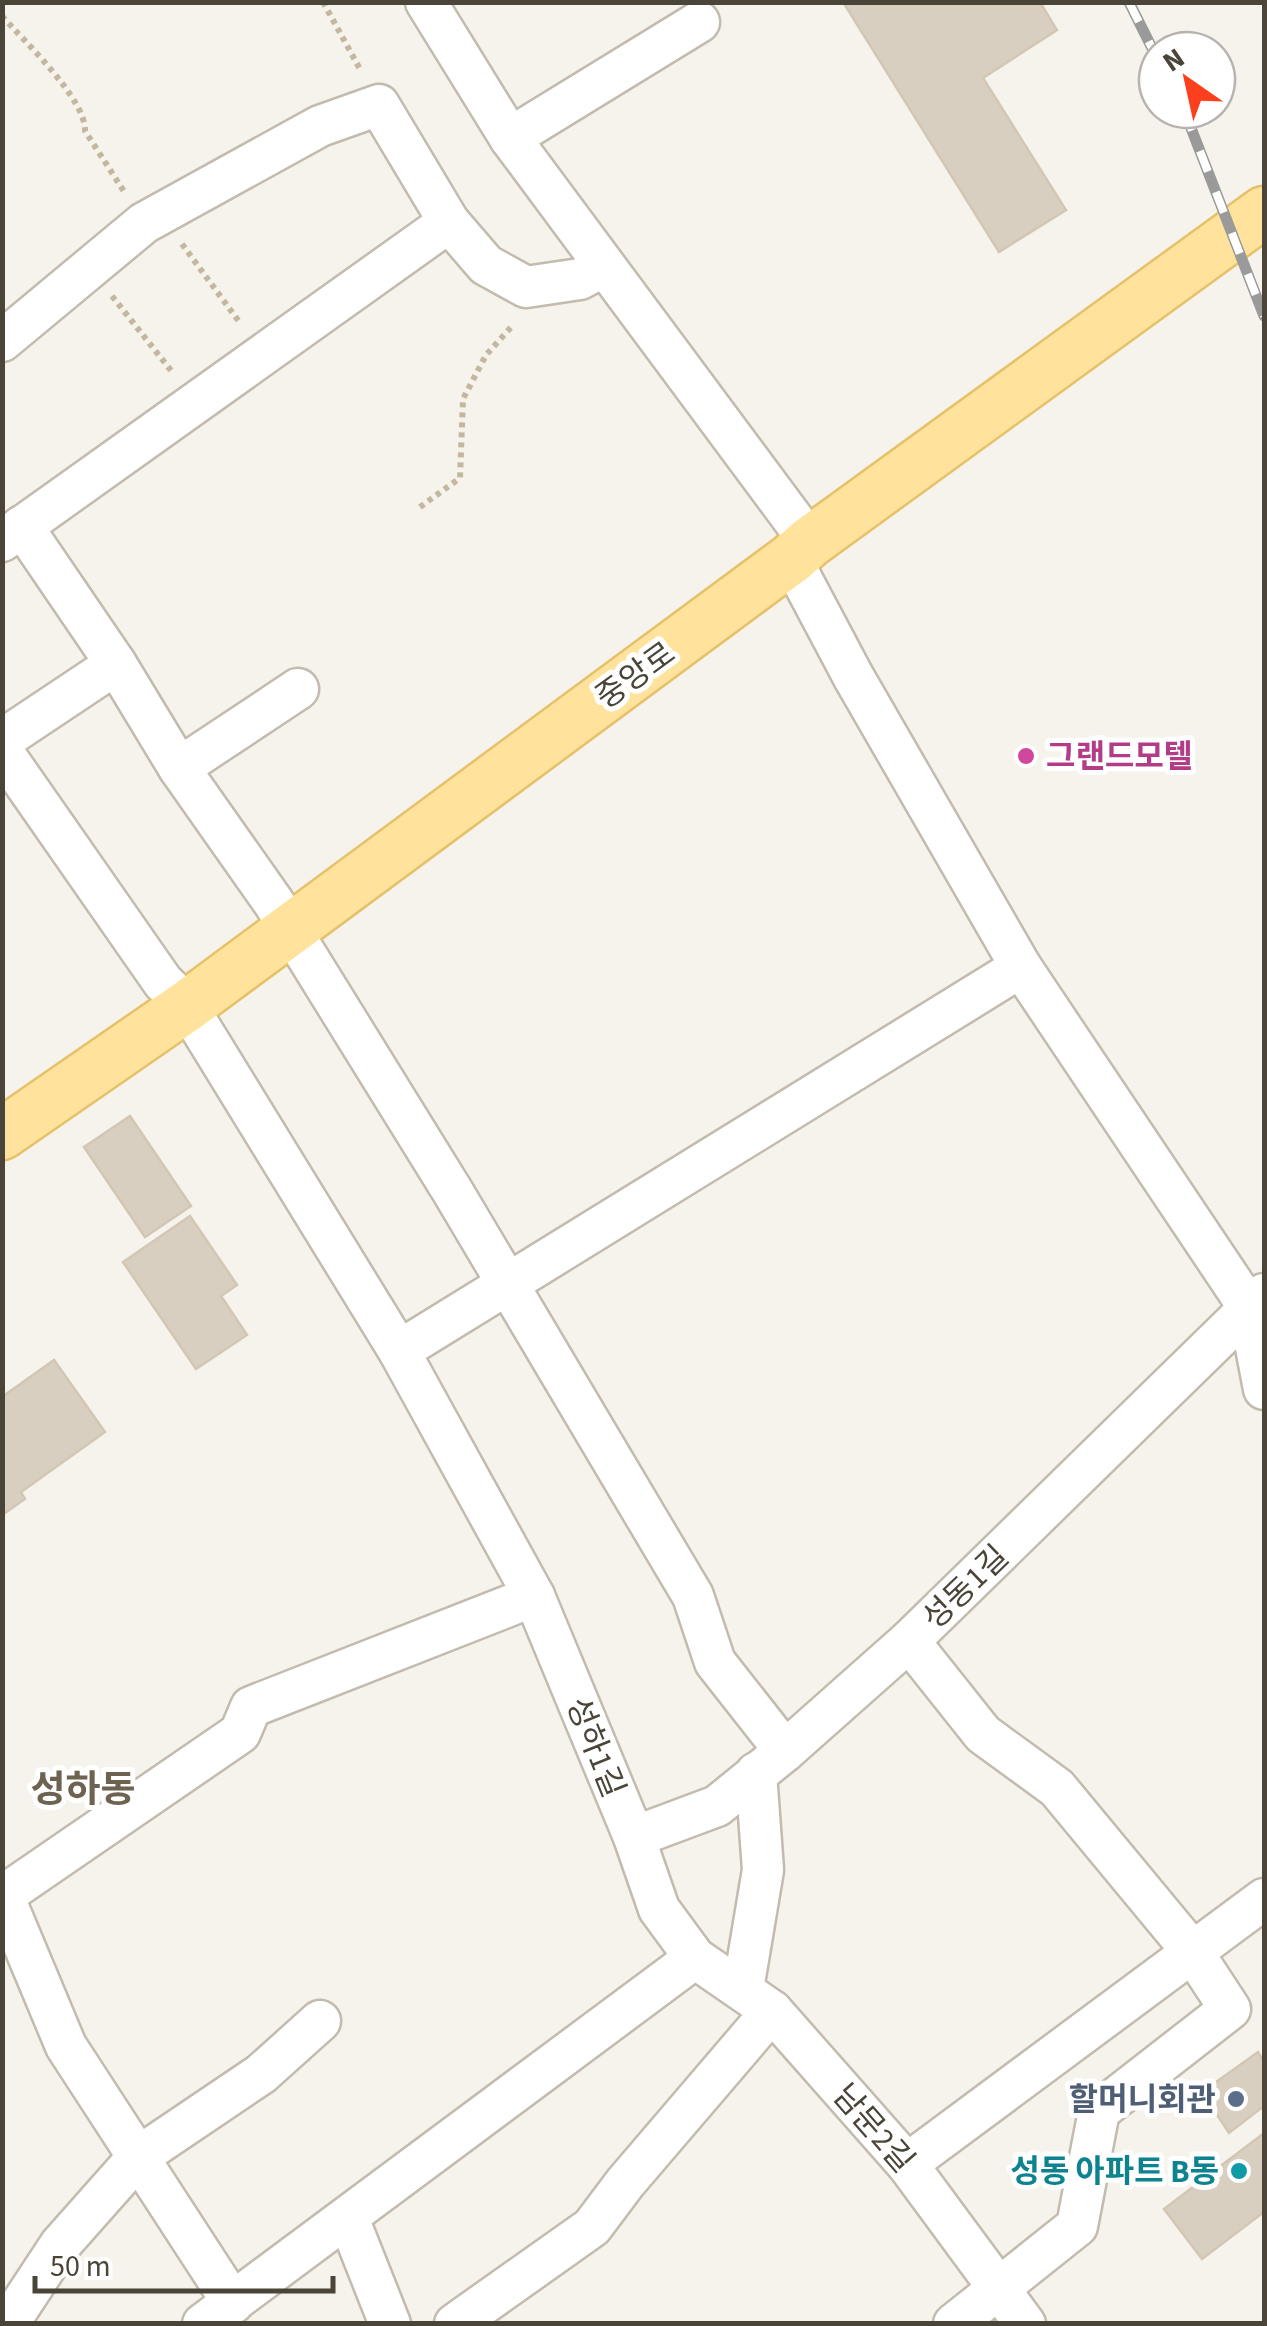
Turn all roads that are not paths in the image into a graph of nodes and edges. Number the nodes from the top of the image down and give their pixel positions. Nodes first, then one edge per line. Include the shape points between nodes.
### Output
1 (426, 2) edge
2 (698, 22) dead end
3 (510, 138) junction
4 (1264, 212) edge
5 (449, 222) junction
6 (604, 266) junction
7 (2, 340) edge
8 (12, 534) edge
9 (801, 551) junction
10 (116, 664) junction
11 (298, 689) dead end
12 (2, 740) edge
13 (2, 751) edge
14 (179, 768) junction
15 (290, 929) junction
16 (1021, 967) junction
17 (187, 1006) junction
18 (2, 1134) edge
19 (508, 1284) junction
20 (1256, 1300) edge
21 (398, 1351) junction
22 (1264, 1390) edge
23 (534, 1596) junction
24 (910, 1641) junction
25 (771, 1762) junction
26 (634, 1838) junction
27 (3, 1894) edge
28 (1264, 1899) edge
29 (1192, 1951) junction
30 (695, 1958) junction
31 (757, 2000) junction
32 (320, 2022) dead end
33 (138, 2157) junction
34 (907, 2164) junction
35 (348, 2218) junction
36 (1000, 2290) junction
37 (218, 2313) edge
38 (8, 2324) edge
39 (390, 2324) edge
40 (455, 2324) edge
41 (954, 2324) edge
42 (1025, 2324) edge

1 - 3 street
2 - 3 street
3 - 6 street
4 - 9 main road, 중앙로
5 - 6 street via 486,265 526,287 580,279
5 - 7 street via 380,105 320,126 152,219
5 - 8 street
6 - 9 street
8 - 10 street
9 - 15 main road, 중앙로
9 - 16 street via 852,676
10 - 12 street
10 - 14 street
11 - 14 street
13 - 17 street, 성하1길 via 163,982
14 - 15 street
15 - 17 main road, 중앙로
15 - 19 street
16 - 19 street
16 - 20 street
17 - 18 main road, 중앙로
17 - 21 street, 성하1길
19 - 21 street
19 - 25 street via 692,1596 715,1662
20 - 22 street
20 - 24 street, 성동1길
21 - 23 street, 성하1길
23 - 26 street, 성하1길
23 - 27 street via 251,1706 240,1733
24 - 25 street, 성동1길
24 - 29 street via 984,1734 1056,1788
25 - 26 street, 성동1길 via 716,1806
25 - 31 street
26 - 30 street, 성하1길 via 659,1909
27 - 33 street via 66,2046
28 - 29 street
29 - 34 street
29 - 36 street via 1230,2009 1099,2111 1076,2226
30 - 31 street, 남문2길
30 - 35 street
31 - 34 street, 남문2길
31 - 40 street via 592,2227
32 - 33 street via 260,2074
33 - 37 street
33 - 38 street via 60,2245
34 - 36 street, 남문2길
35 - 37 street
35 - 39 street
36 - 41 street
36 - 42 street, 남문2길

